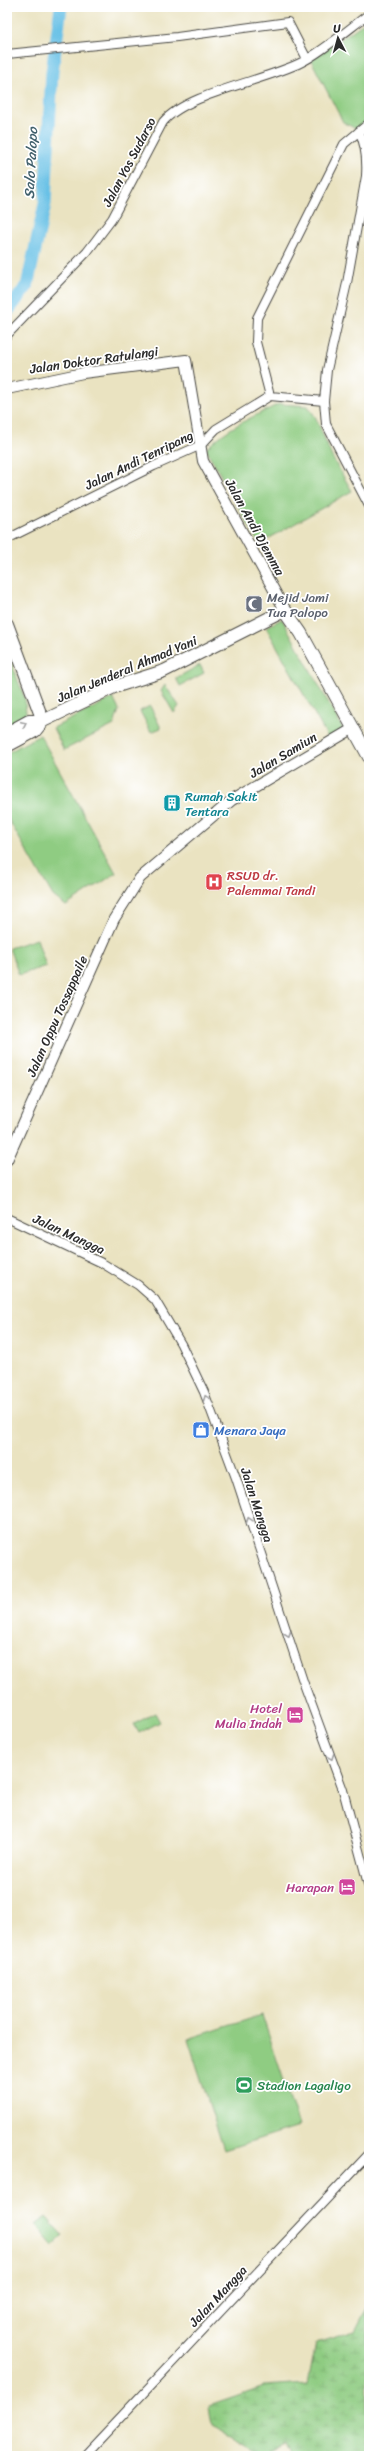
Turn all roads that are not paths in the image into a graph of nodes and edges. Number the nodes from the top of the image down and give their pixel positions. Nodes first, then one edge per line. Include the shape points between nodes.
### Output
1 (369, 14) edge
2 (7, 54) edge
3 (307, 59) junction
4 (369, 123) edge
5 (359, 131) junction
6 (7, 335) edge
7 (186, 360) joint
8 (7, 388) edge
9 (270, 396) junction
10 (324, 401) junction
11 (201, 446) junction
12 (369, 506) edge
13 (7, 539) edge
14 (285, 610) junction
15 (7, 624) edge
16 (42, 721) junction
17 (354, 728) junction
18 (7, 733) edge
19 (7, 746) edge
20 (369, 757) edge
21 (135, 884) joint
22 (7, 1160) edge
23 (7, 1218) edge
24 (369, 1888) edge
25 (369, 2154) edge
26 (84, 2456) edge

1 - 3 street, Jalan Yos Sudarso
2 - 3 street via 177,37 288,22
3 - 6 street, Jalan Yos Sudarso via 262,79 183,106 168,116 112,219 87,252
4 - 5 street
5 - 9 street via 344,144 258,318 256,342
5 - 10 street via 366,158 366,176 347,283 327,370
7 - 8 main road, Jalan Doktor Ratulangi via 83,373
7 - 11 main road, Jalan Andi Djemma
9 - 10 street
9 - 11 street, Jalan Andi Tenripang via 216,429
10 - 12 street via 326,424
11 - 13 street, Jalan Andi Tenripang via 154,466
11 - 14 main road, Jalan Andi Djemma via 203,461
14 - 16 highway, Jalan Jenderal Ahmad Yani via 164,671 114,687
14 - 17 highway, Jalan Andi Djemma via 301,633
15 - 16 highway
18 -> 16 highway, Jalan Jenderal Ahmad Yani via 29,721
16 - 19 highway, Jalan Jenderal Ahmad Yani via 35,731
17 - 20 highway, Jalan Andi Djemma
17 - 21 main road, Jalan Samiun via 220,809 146,870
21 - 22 main road, Jalan Oppu Tossappaile via 114,919
23 - 24 street, Jalan Mangga via 117,1271 155,1300 181,1344 204,1392 343,1790
25 - 26 street, Jalan Mangga

